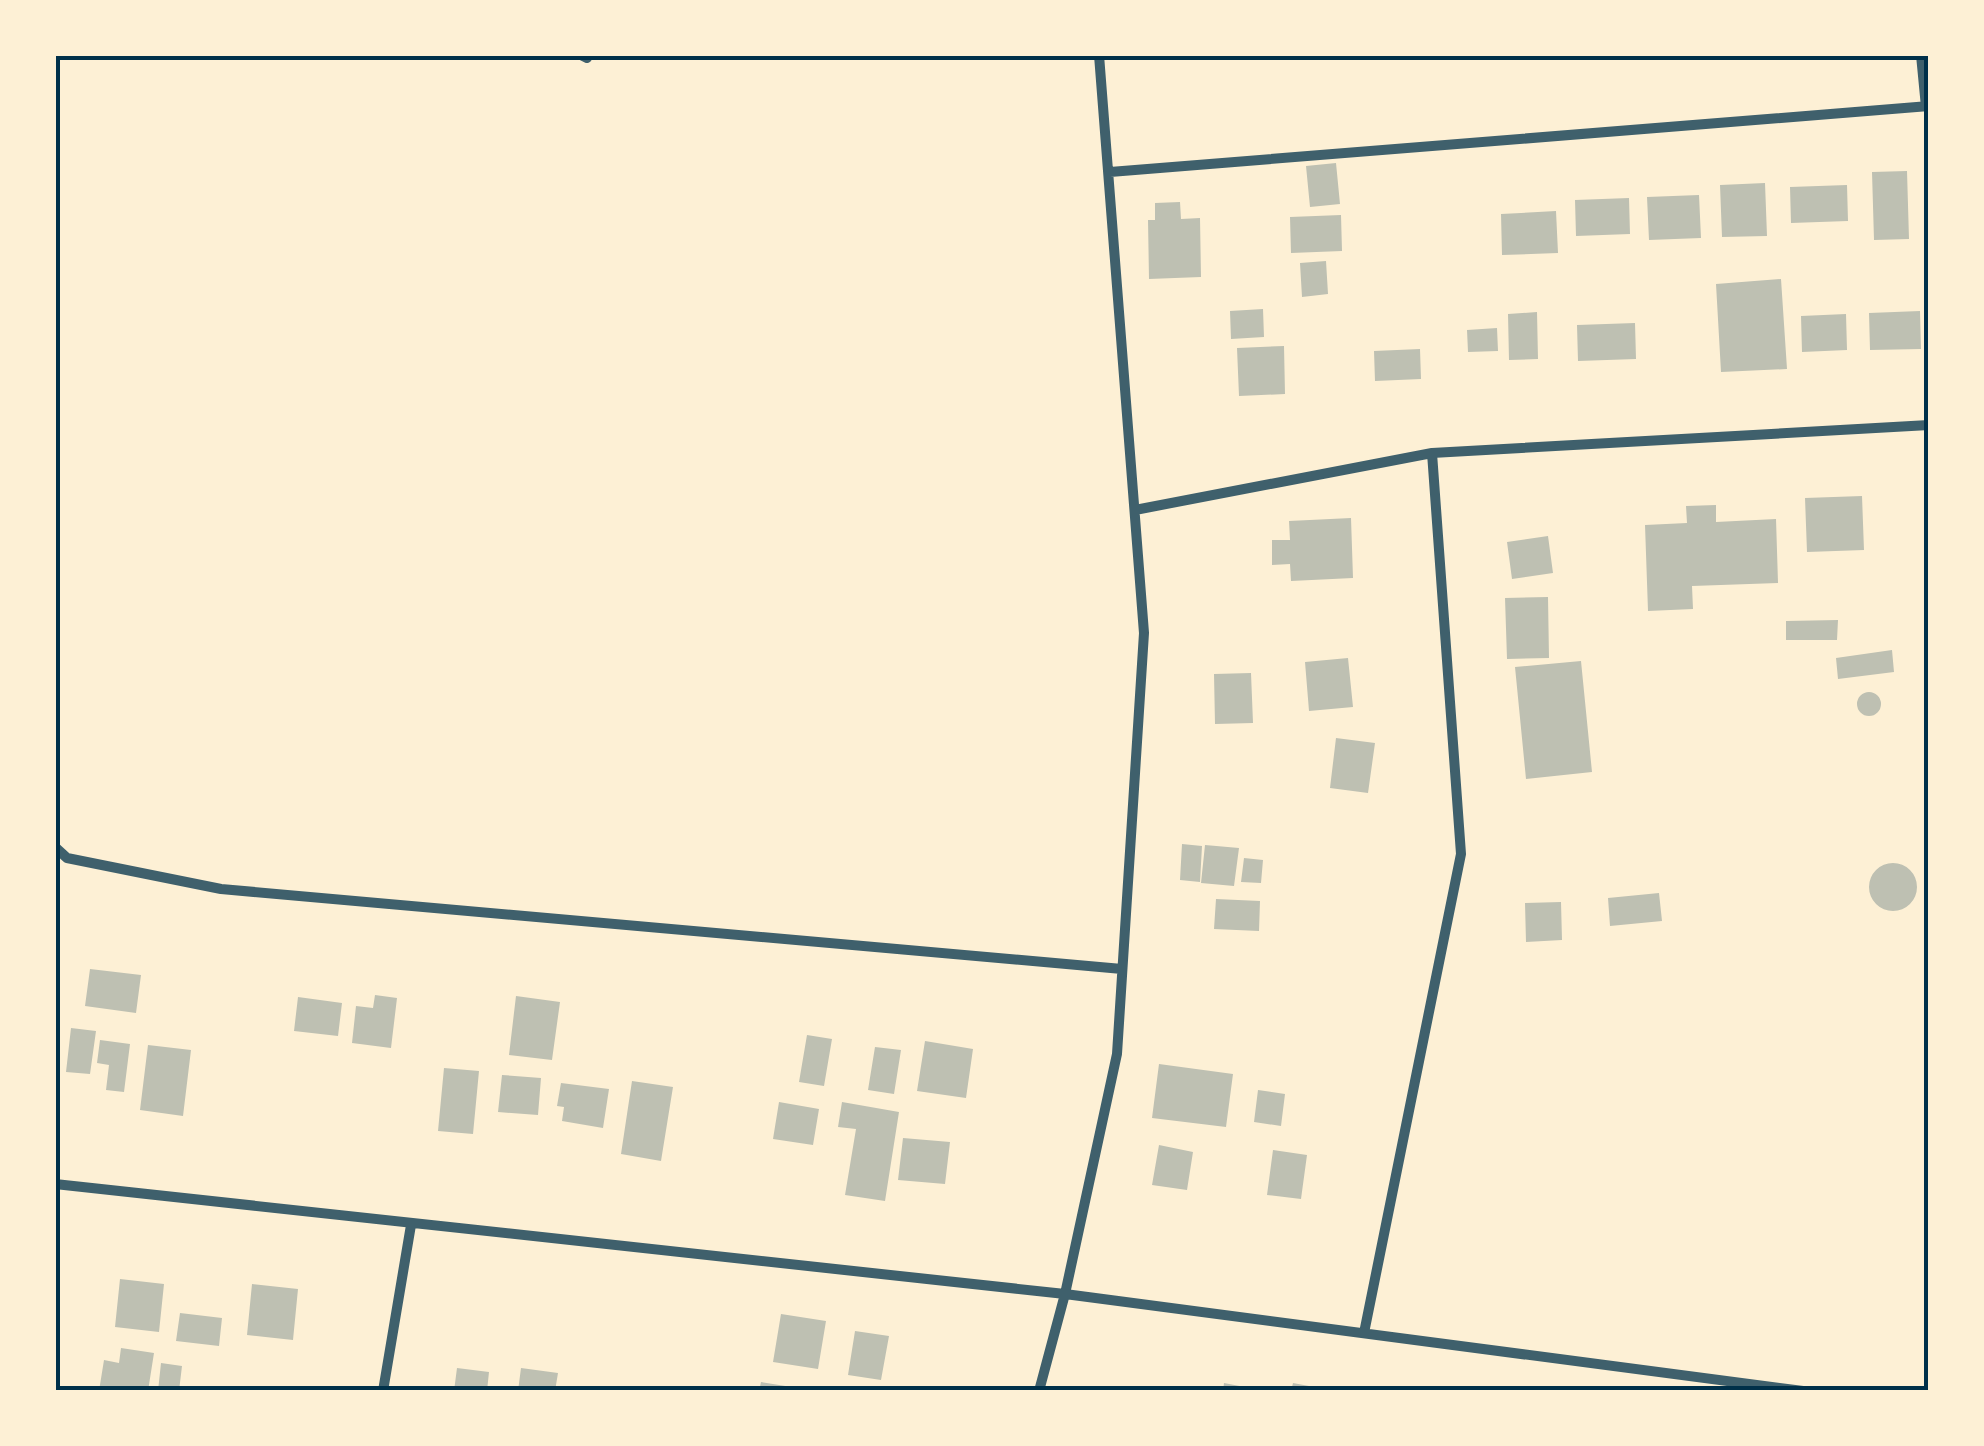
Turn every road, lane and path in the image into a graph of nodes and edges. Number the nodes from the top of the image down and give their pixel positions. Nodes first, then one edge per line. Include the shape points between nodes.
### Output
1 (1099, 55) edge
2 (1921, 55) edge
3 (1928, 106) edge
4 (1110, 172) junction
5 (1929, 425) edge
6 (1432, 453) junction
7 (1135, 510) junction
8 (55, 847) edge
9 (1122, 969) junction
10 (55, 1184) edge
11 (411, 1224) junction
12 (1065, 1294) junction
13 (1364, 1333) junction
14 (383, 1391) edge
15 (1038, 1391) edge
16 (1803, 1391) edge

1 - 4 street
2 - 3 street
3 - 4 street
4 - 7 street
5 - 6 street
6 - 7 street
6 - 13 street via 1461,854
7 - 9 street via 1144,632
8 - 9 street via 67,858 221,889
9 - 12 street via 1117,1054
10 - 11 street
11 - 12 street
11 - 14 street
12 - 13 street
12 - 15 street
13 - 16 street

